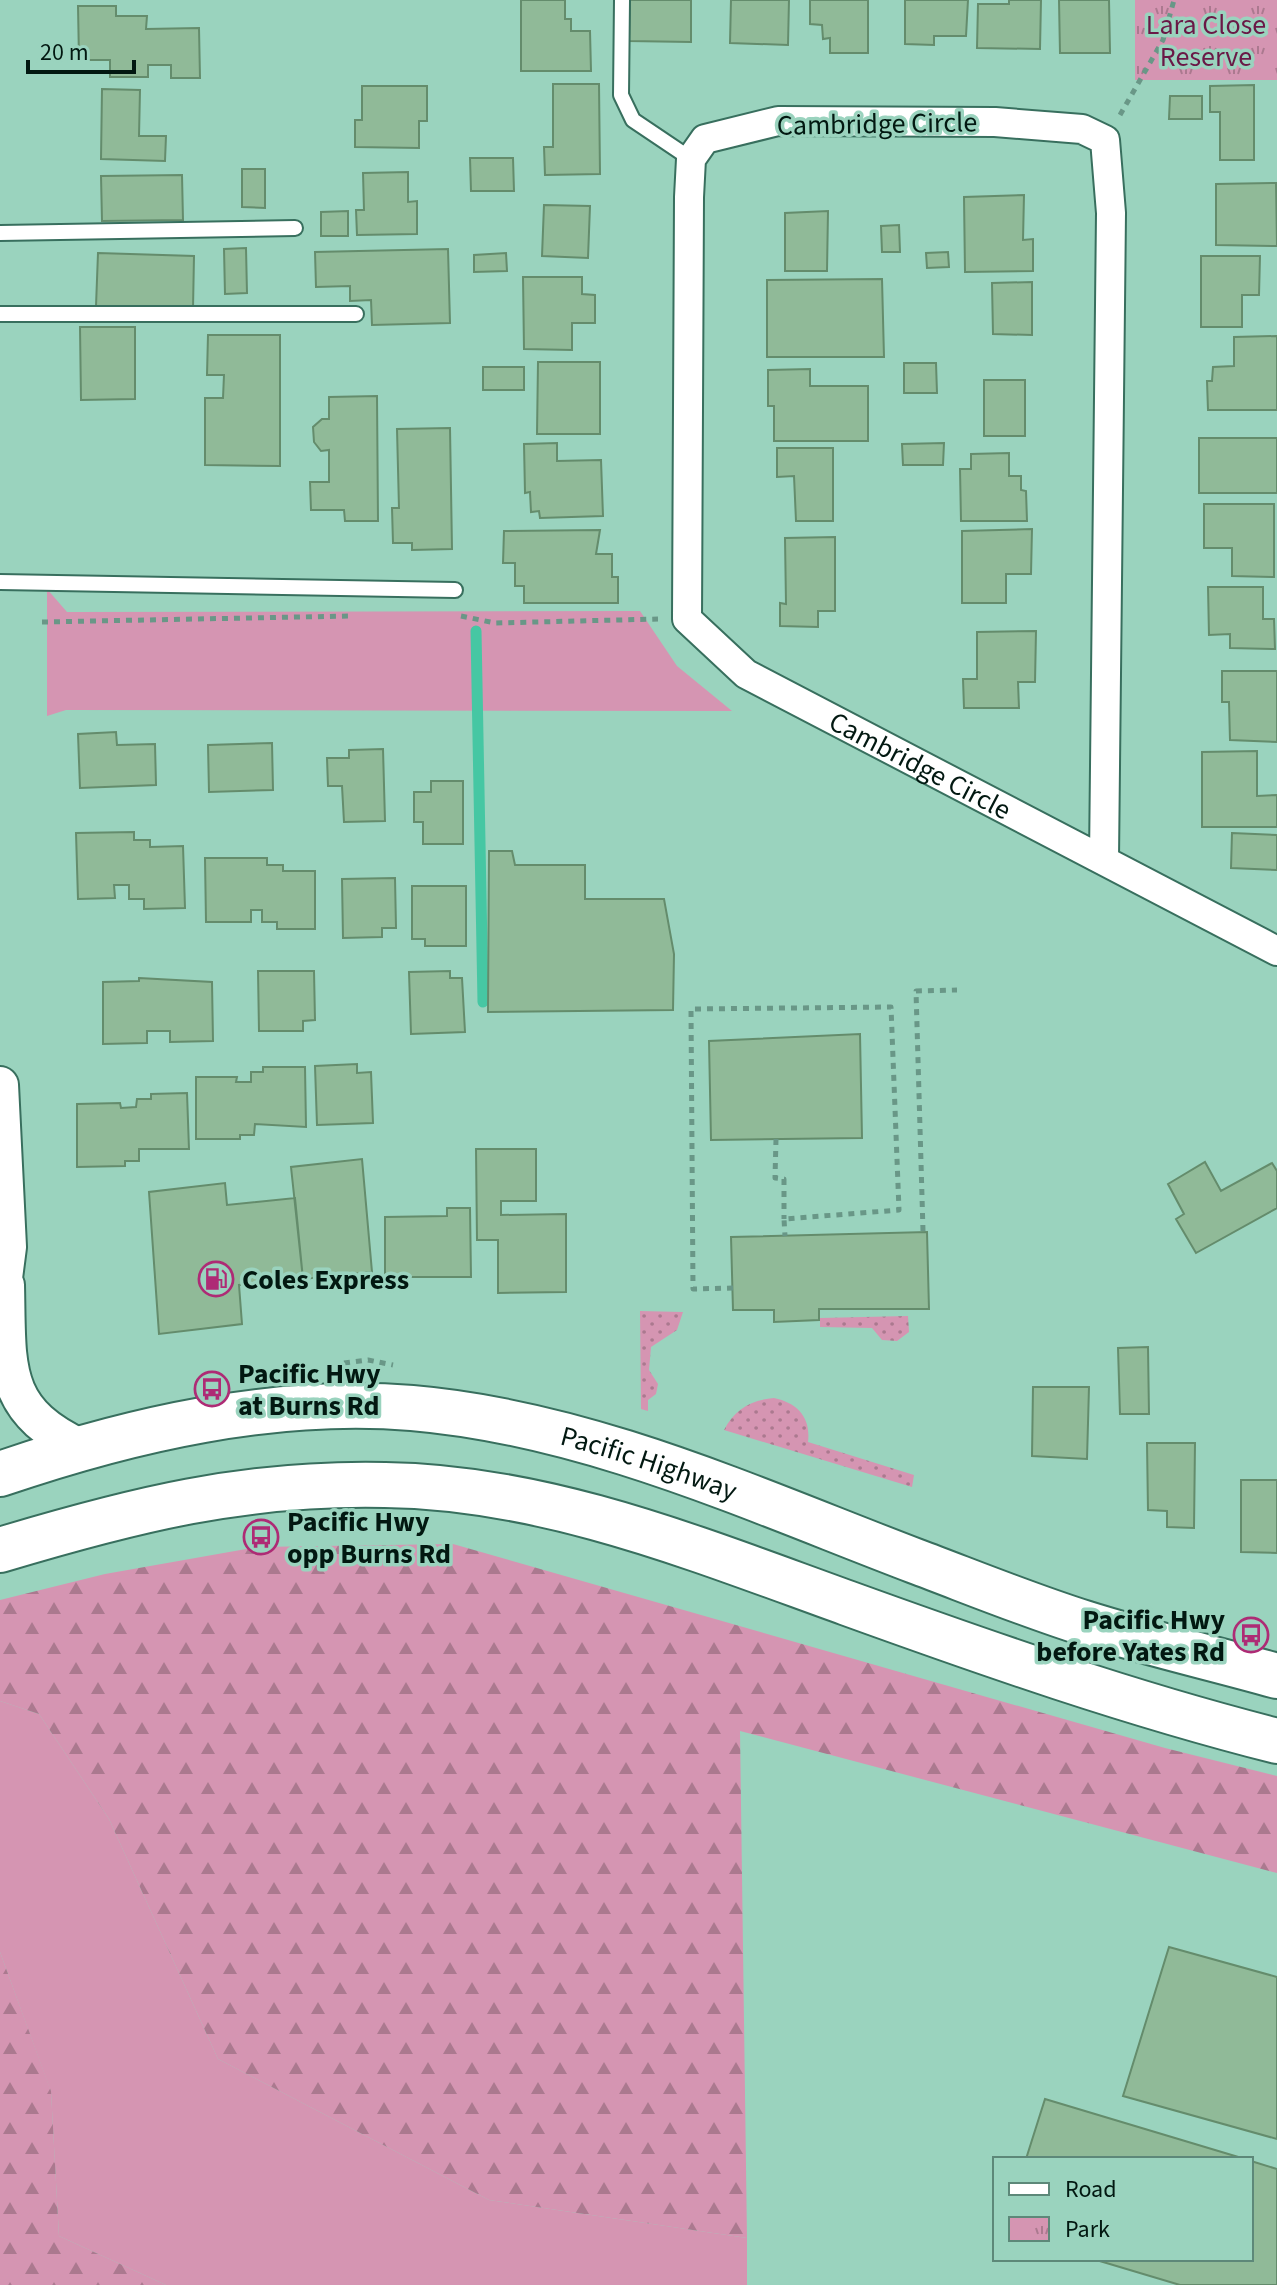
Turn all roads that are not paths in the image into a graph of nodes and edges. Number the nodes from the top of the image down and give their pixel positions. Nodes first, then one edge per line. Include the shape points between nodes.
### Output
1 (622, 0) edge
2 (691, 159) junction
3 (295, 228) dead end
4 (0, 233) edge
5 (0, 314) edge
6 (356, 314) dead end
7 (0, 582) edge
8 (455, 590) dead end
9 (1104, 859) junction
10 (1277, 951) edge
11 (0, 1085) edge
12 (3, 1294) edge
13 (82, 1448) junction
14 (0, 1474) edge
15 (0, 1550) edge
16 (1277, 1676) edge
17 (1277, 1741) edge

1 - 2 lane via 621,95 633,120
2 - 9 street, Cambridge Circle via 687,619 746,674
2 - 9 street, Cambridge Circle via 705,139 778,121 995,122 1082,129 1105,140 1111,213
3 - 4 lane
5 - 6 lane
7 - 8 lane
9 - 10 street, Cambridge Circle
11 - 12 street via 7,1176
12 - 13 street via 15,1395 40,1424
13 - 14 main road, Pacific Highway
13 - 16 main road, Pacific Highway via 209,1419 314,1407 411,1408 517,1423 671,1467 1083,1623
15 - 17 main road via 136,1511 264,1489 389,1485 516,1498 667,1538 1183,1717

